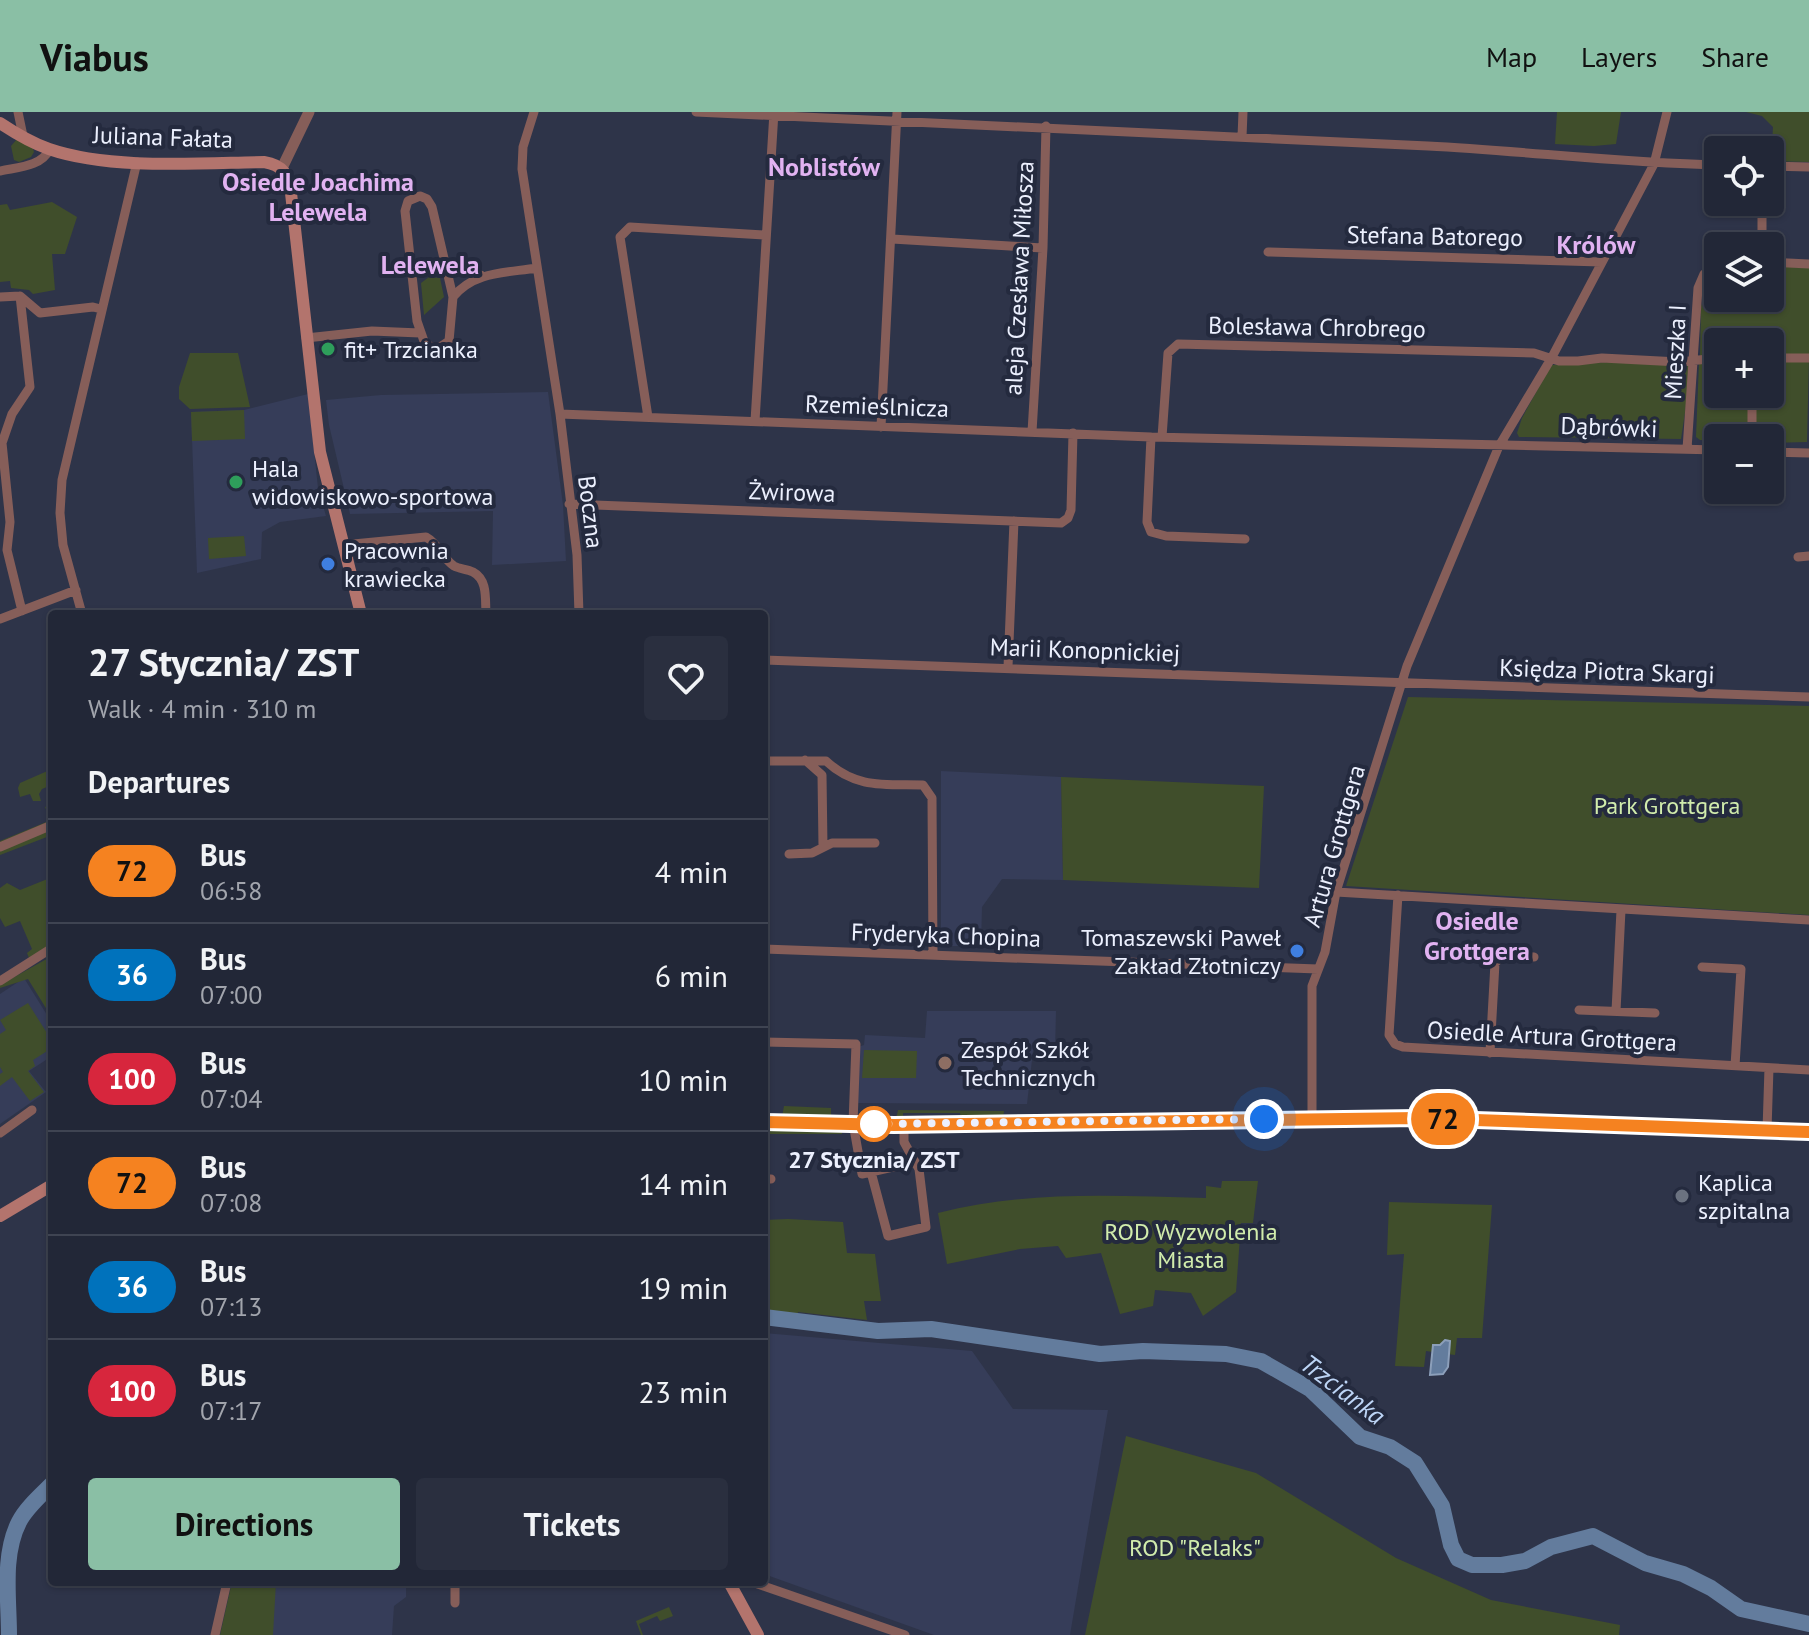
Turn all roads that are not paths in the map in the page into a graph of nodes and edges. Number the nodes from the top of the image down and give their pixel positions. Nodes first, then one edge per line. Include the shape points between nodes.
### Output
1 (16, 112) edge
2 (309, 112) edge
3 (534, 112) edge
4 (696, 112) edge
5 (1243, 112) edge
6 (1667, 112) edge
7 (774, 114) edge
8 (897, 116) edge
9 (4, 126) edge
10 (1046, 126) junction
11 (23, 136) junction
12 (1242, 137) junction
13 (50, 149) junction
14 (137, 162) junction
15 (1654, 164) junction
16 (1704, 165) edge
17 (1784, 166) edge
18 (1809, 167) edge
19 (282, 168) junction
20 (0, 171) edge
21 (765, 235) junction
22 (892, 239) junction
23 (1043, 248) junction
24 (1268, 252) dead end
25 (1601, 262) junction
26 (1784, 263) edge
27 (1809, 264) edge
28 (446, 266) junction
29 (537, 268) junction
30 (1704, 274) edge
31 (482, 275) junction
32 (20, 296) junction
33 (0, 297) edge
34 (453, 297) junction
35 (101, 309) junction
36 (420, 333) junction
37 (306, 338) junction
38 (1552, 357) junction
39 (1784, 358) edge
40 (1809, 358) edge
41 (1704, 359) edge
42 (1695, 360) junction
43 (560, 414) junction
44 (648, 417) junction
45 (5, 421) edge
46 (755, 421) junction
47 (881, 427) junction
48 (1032, 432) junction
49 (1073, 433) junction
50 (1151, 437) junction
51 (1162, 437) junction
52 (1499, 446) junction
53 (1687, 449) junction
54 (1704, 450) edge
55 (1784, 452) edge
56 (1809, 453) edge
57 (569, 504) junction
58 (1014, 521) junction
59 (1245, 539) dead end
60 (343, 545) junction
61 (3, 551) edge
62 (76, 590) junction
63 (81, 610) edge
64 (360, 610) edge
65 (486, 610) edge
66 (579, 610) edge
67 (22, 611) junction
68 (0, 619) edge
69 (768, 660) edge
70 (1008, 667) junction
71 (1403, 683) junction
72 (1809, 697) edge
73 (805, 760) junction
74 (768, 761) edge
75 (822, 775) junction
76 (840, 775) junction
77 (48, 827) edge
78 (875, 843) dead end
79 (0, 847) edge
80 (823, 847) junction
81 (789, 854) dead end
82 (1336, 892) junction
83 (1398, 895) junction
84 (1621, 910) junction
85 (1809, 920) edge
86 (768, 949) edge
87 (48, 951) edge
88 (933, 954) junction
89 (1534, 957) dead end
90 (1702, 967) dead end
91 (1318, 969) junction
92 (0, 981) edge
93 (1579, 1010) dead end
94 (1616, 1011) junction
95 (1655, 1013) dead end
96 (768, 1042) edge
97 (1490, 1053) junction
98 (1735, 1066) junction
99 (1769, 1068) junction
100 (1809, 1070) edge
101 (32, 1110) dead end
102 (1312, 1118) junction
103 (768, 1122) edge
104 (853, 1123) junction
105 (904, 1124) junction
106 (1767, 1130) junction
107 (1809, 1132) edge
108 (0, 1133) edge
109 (915, 1162) junction
110 (871, 1172) junction
111 (48, 1187) edge
112 (0, 1216) edge
113 (226, 1586) edge
114 (455, 1586) edge
115 (731, 1586) edge
116 (764, 1586) edge
117 (455, 1603) dead end
118 (752, 1633) edge
119 (215, 1635) edge
120 (905, 1635) edge

1 - 9 street
1 - 11 street
2 - 19 street
3 - 29 street via 522,169
4 - 7 street
5 - 12 street
6 - 15 street, Artura Grottgera
7 - 8 street
7 - 21 street
8 - 10 street
8 - 22 street
9 - 11 main road, Juliana Fałata
10 - 12 street
10 - 23 street, aleja Czesława Miłosza
11 - 13 main road, Juliana Fałata
12 - 15 street
13 - 14 main road, Juliana Fałata
13 - 20 street via 35,163
14 - 19 main road, Juliana Fałata via 264,162
14 - 35 street
15 - 16 street
15 - 25 street, Artura Grottgera
17 - 18 street
19 - 37 main road via 290,183
21 - 44 street via 630,227 620,237
21 - 46 street
22 - 23 street
22 - 47 street
23 - 48 street, aleja Czesława Miłosza
24 - 25 street, Stefana Batorego
25 - 38 street, Artura Grottgera
26 - 27 street
28 - 31 street
28 - 34 street
28 - 36 street via 430,202 413,197 405,211
29 - 31 street
29 - 43 street
30 - 42 street, Mieszka I via 1698,288
31 - 34 street
32 - 33 street
32 - 35 street via 40,313
32 - 45 street via 30,387
34 - 36 street via 446,344 429,347
35 - 62 street via 62,480 63,545
36 - 37 street via 372,331
37 - 60 main road via 320,452
38 - 42 street, Bolesława Chrobrego
38 - 51 street, Bolesława Chrobrego via 1178,344 1168,353
38 - 52 street, Artura Grottgera
39 - 40 street
41 - 42 street, Bolesława Chrobrego
42 - 53 street, Mieszka I
43 - 44 street, Rzemieślnicza
43 - 57 street, Boczna
44 - 46 street, Rzemieślnicza
45 - 61 street via 2,443 10,522
46 - 47 street, Rzemieślnicza
47 - 48 street, Rzemieślnicza
48 - 49 street, Rzemieślnicza
49 - 50 street, Rzemieślnicza
49 - 58 street, Żwirowa via 1068,518 1061,523
50 - 51 street, Rzemieślnicza
50 - 59 street via 1151,532
51 - 52 street, Rzemieślnicza
52 - 53 street, Dąbrówki
52 - 71 street, Artura Grottgera
53 - 54 street, Dąbrówki
55 - 56 street
57 - 58 street, Żwirowa
57 - 66 street, Boczna
58 - 70 street
60 - 64 main road
60 - 65 street via 426,537 455,566 478,575
61 - 67 street
62 - 63 street
62 - 67 street
67 - 68 street
69 - 70 street, Marii Konopnickiej
70 - 71 street, Marii Konopnickiej
71 - 72 street, Księdza Piotra Skargi
71 - 82 street, Artura Grottgera
73 - 74 street
73 - 75 street
73 - 76 street via 826,761
75 - 76 street
75 - 80 street
76 - 88 street via 869,784 923,785 929,790
77 - 79 street
78 - 80 street
80 - 81 street
82 - 83 street
82 - 91 street, Artura Grottgera
83 - 84 street
83 - 97 street, Osiedle Artura Grottgera via 1389,1035 1403,1047
84 - 85 street
84 - 94 street, Osiedle Artura Grottgera
86 - 88 street, Fryderyka Chopina
87 - 92 street
88 - 91 street, Fryderyka Chopina
89 - 97 street via 1503,955 1495,963
90 - 98 street via 1741,969
91 - 102 street, Artura Grottgera via 1312,986
93 - 94 street, Osiedle Artura Grottgera
94 - 95 street, Osiedle Artura Grottgera
96 - 104 street via 856,1044
97 - 98 street, Osiedle Artura Grottgera
98 - 99 street, Osiedle Artura Grottgera
99 - 100 street, Osiedle Artura Grottgera
99 - 106 street
101 - 108 street
102 - 105 main road
102 - 106 main road
103 - 104 main road
104 - 105 main road
104 - 110 street via 862,1174
105 - 109 street via 904,1142
106 - 107 main road
109 - 110 street
109 - 110 street via 926,1227 888,1236
111 - 112 main road
113 - 119 street
114 - 117 street
115 - 118 main road
116 - 120 street

